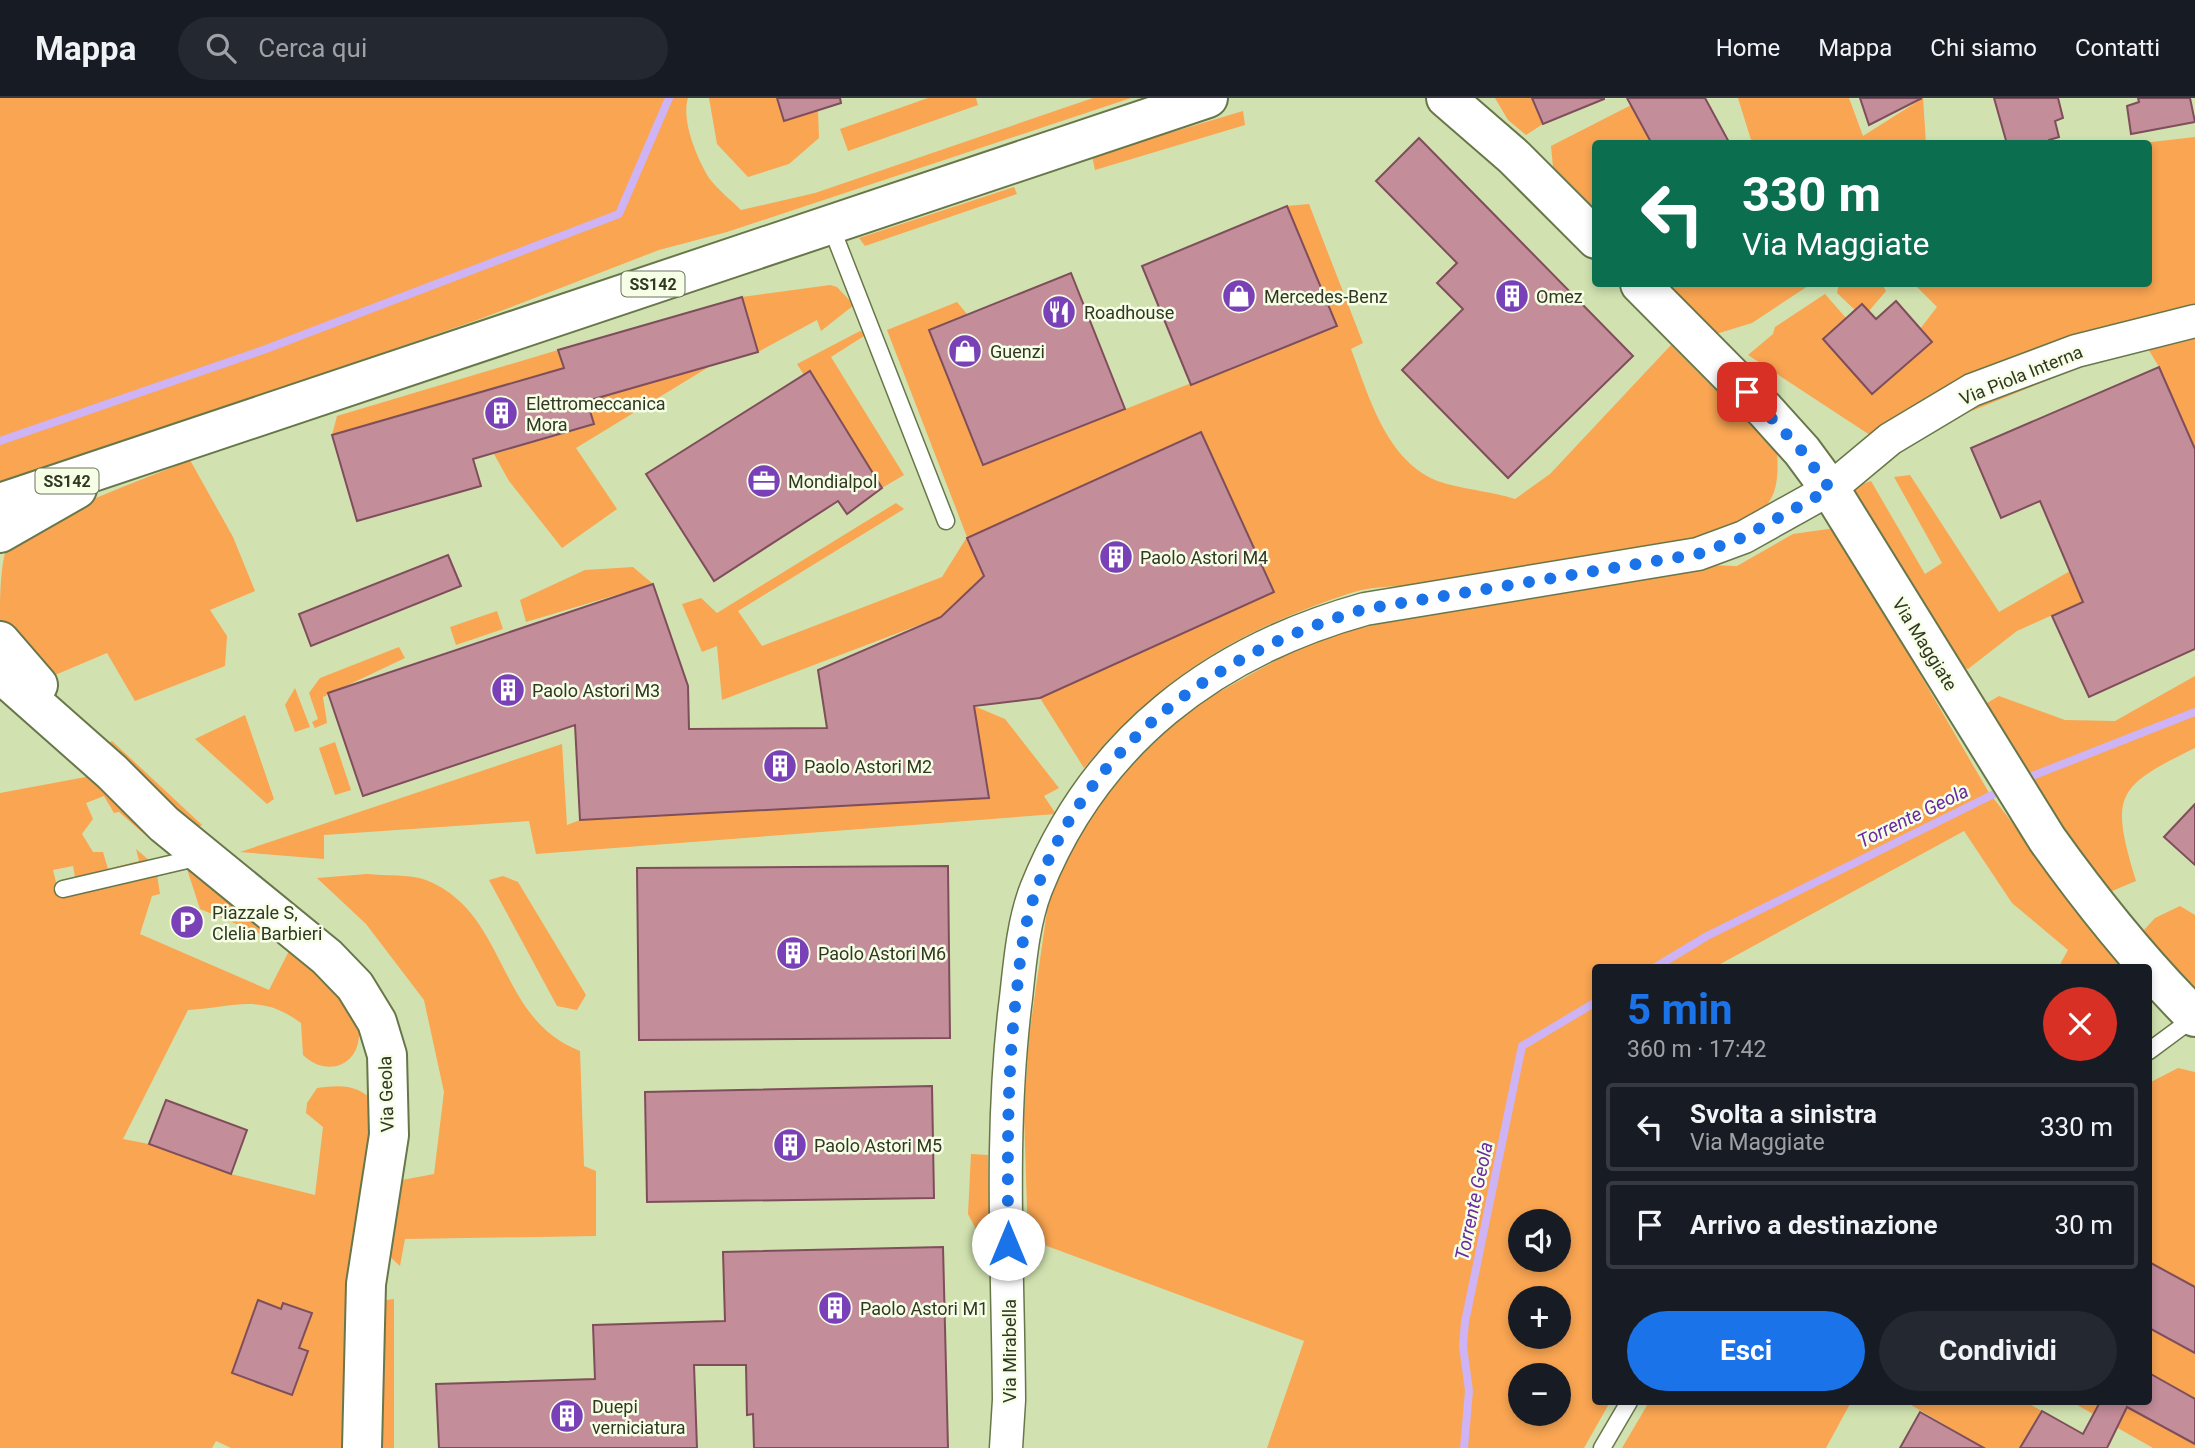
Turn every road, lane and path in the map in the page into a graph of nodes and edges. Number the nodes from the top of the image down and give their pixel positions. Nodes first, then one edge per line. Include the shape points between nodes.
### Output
1 (1209, 98) edge
2 (1446, 98) edge
3 (1476, 98) edge
4 (1514, 157) junction
5 (830, 224) junction
6 (1592, 235) edge
7 (1643, 287) edge
8 (2195, 321) edge
9 (134, 459) junction
10 (1830, 489) junction
11 (0, 503) edge
12 (946, 521) dead end
13 (0, 533) edge
14 (0, 641) edge
15 (0, 673) edge
16 (112, 772) junction
17 (204, 856) junction
18 (62, 889) dead end
19 (2148, 964) edge
20 (2152, 968) edge
21 (2195, 1017) edge
22 (2152, 1049) edge
23 (1627, 1405) edge
24 (362, 1448) edge
25 (1006, 1448) edge
26 (1602, 1448) edge

1 - 5 street, SS142
2 - 4 street
3 - 4 street
4 - 6 street
5 - 9 street, SS142
5 - 12 lane
7 - 10 street, Via Maggiate via 1765,410
8 - 10 street, Via Piola Interna via 2076,351 1972,390 1890,439
9 - 11 street, SS142
9 - 13 street
10 - 19 street, Via Maggiate via 2013,785 2085,892
10 - 25 street, Via Mirabella via 1744,537 1698,554 1365,609 1322,621 1202,680 1124,747 1088,790 1059,843 1036,891 1022,946 1009,1056
14 - 16 street, Via Geola
15 - 16 street, Via Geola
16 - 17 street, Via Geola
17 - 18 lane
17 - 24 street, Via Geola via 327,957 355,986 377,1022 387,1055 389,1135 366,1283
20 - 21 street, Via Maggiate
21 - 22 lane
23 - 26 lane

